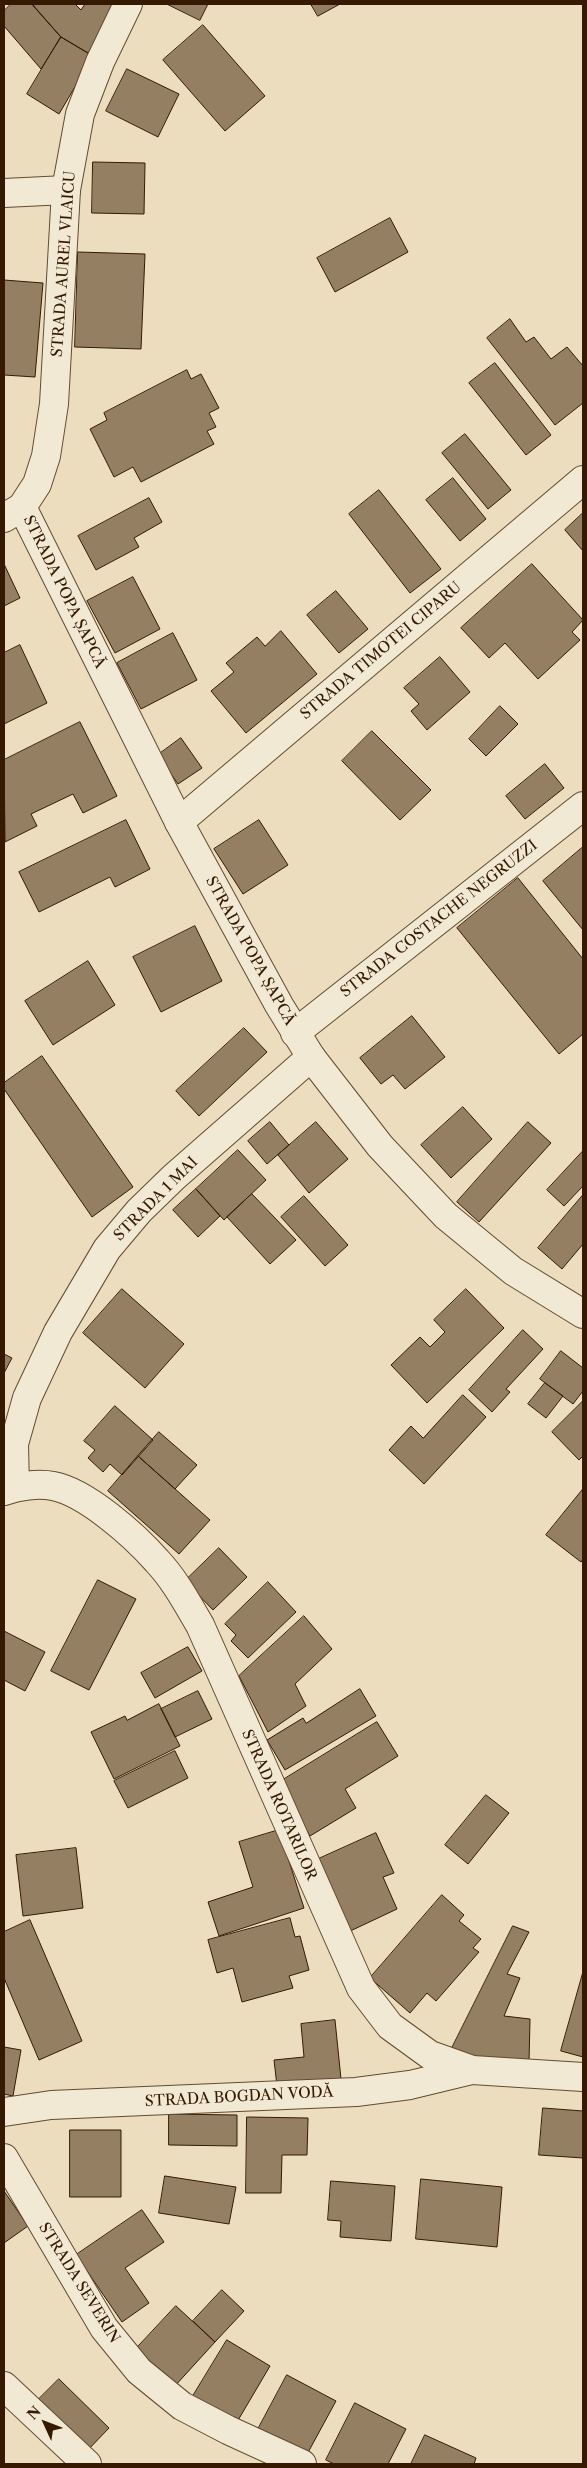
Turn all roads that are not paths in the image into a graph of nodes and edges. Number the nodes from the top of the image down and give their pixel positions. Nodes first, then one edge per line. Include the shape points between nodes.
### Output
1 (128, 4) edge
2 (66, 190) junction
3 (4, 193) edge
4 (583, 480) edge
5 (13, 512) edge
6 (583, 806) edge
7 (179, 822) junction
8 (295, 1033) junction
9 (312, 1057) junction
10 (583, 1314) edge
11 (9, 1489) edge
12 (472, 2070) junction
13 (583, 2077) edge
14 (4, 2112) edge
15 (4, 2158) edge
16 (4, 2386) edge
17 (87, 2464) edge
18 (302, 2464) edge

1 - 2 street, STRADA AUREL VLAICU via 80,114
2 - 3 street
2 - 5 street, STRADA AUREL VLAICU via 54,404 46,456 37,484
4 - 7 street, STRADA TIMOTEI CIPARU
5 - 7 street, STRADA POPA ȘAPCĂ
6 - 8 street, STRADA COSTACHE NEGRUZZI
7 - 8 street, STRADA POPA ȘAPCĂ
8 - 9 street, STRADA POPA ȘAPCĂ
9 - 10 street, STRADA POPA ȘAPCĂ via 380,1146 446,1216 513,1271
9 - 11 street, STRADA 1 MAI via 174,1177 107,1249 58,1332 27,1398 14,1444
11 - 12 street, STRADA ROTARILOR via 53,1486 84,1498 157,1561 200,1625 361,1988 390,2026 430,2055
12 - 13 street, STRADA ROTARILOR
12 - 14 street, STRADA BOGDAN VODĂ via 410,2085 356,2092 51,2105
15 - 18 street, STRADA SEVERIN via 104,2328 139,2371 182,2406
16 - 17 street

